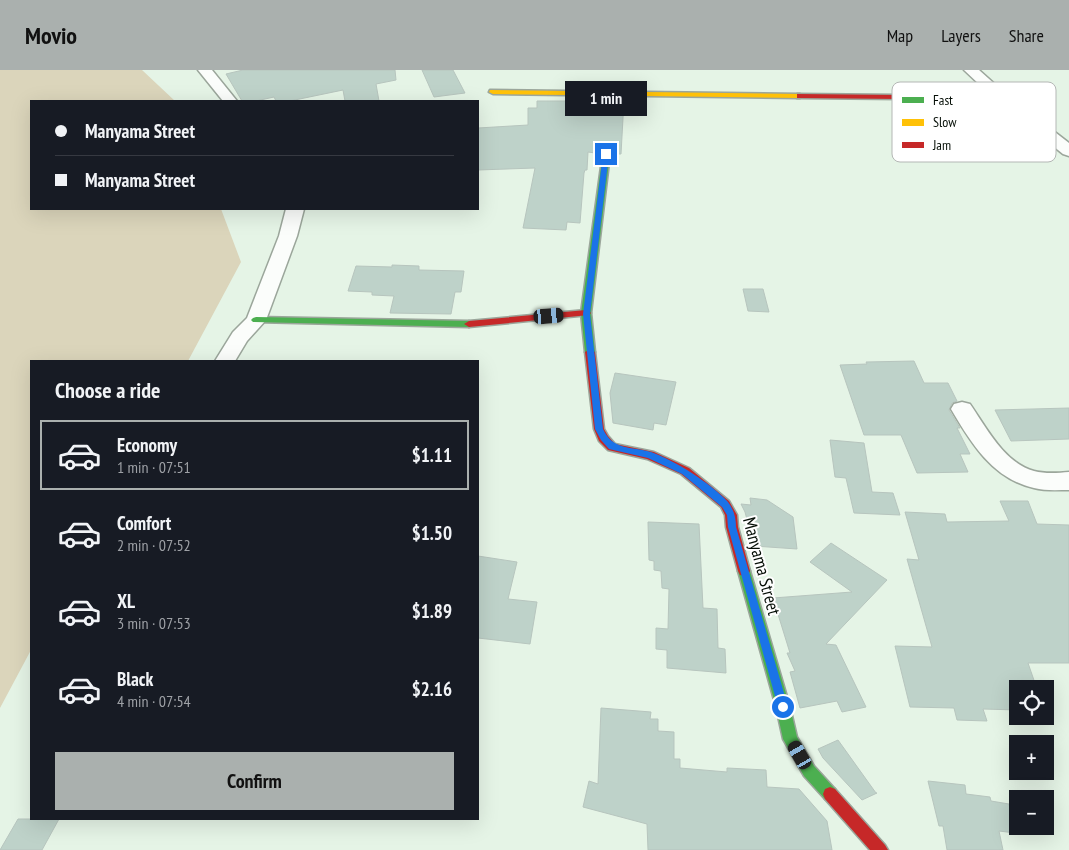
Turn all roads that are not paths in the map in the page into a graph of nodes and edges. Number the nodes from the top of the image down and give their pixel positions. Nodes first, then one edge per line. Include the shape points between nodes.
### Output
1 (205, 70) edge
2 (972, 70) edge
3 (985, 82) edge
4 (493, 92) dead end
5 (892, 97) edge
6 (229, 100) edge
7 (1056, 141) edge
8 (1069, 151) edge
9 (606, 154) dead end
10 (295, 210) edge
11 (586, 314) junction
12 (256, 320) junction
13 (226, 360) edge
14 (962, 409) dead end
15 (1069, 481) edge
16 (880, 850) edge

1 - 6 street
2 - 3 street
4 - 5 street
7 - 8 street
9 - 11 street, Manyama Street
10 - 12 street
11 - 12 street via 480,324
11 - 16 street, Manyama Street via 599,429 603,438 612,446 650,455 685,471 724,504 731,515 790,739 809,771
12 - 13 street
14 - 15 street via 1008,468 1034,480

